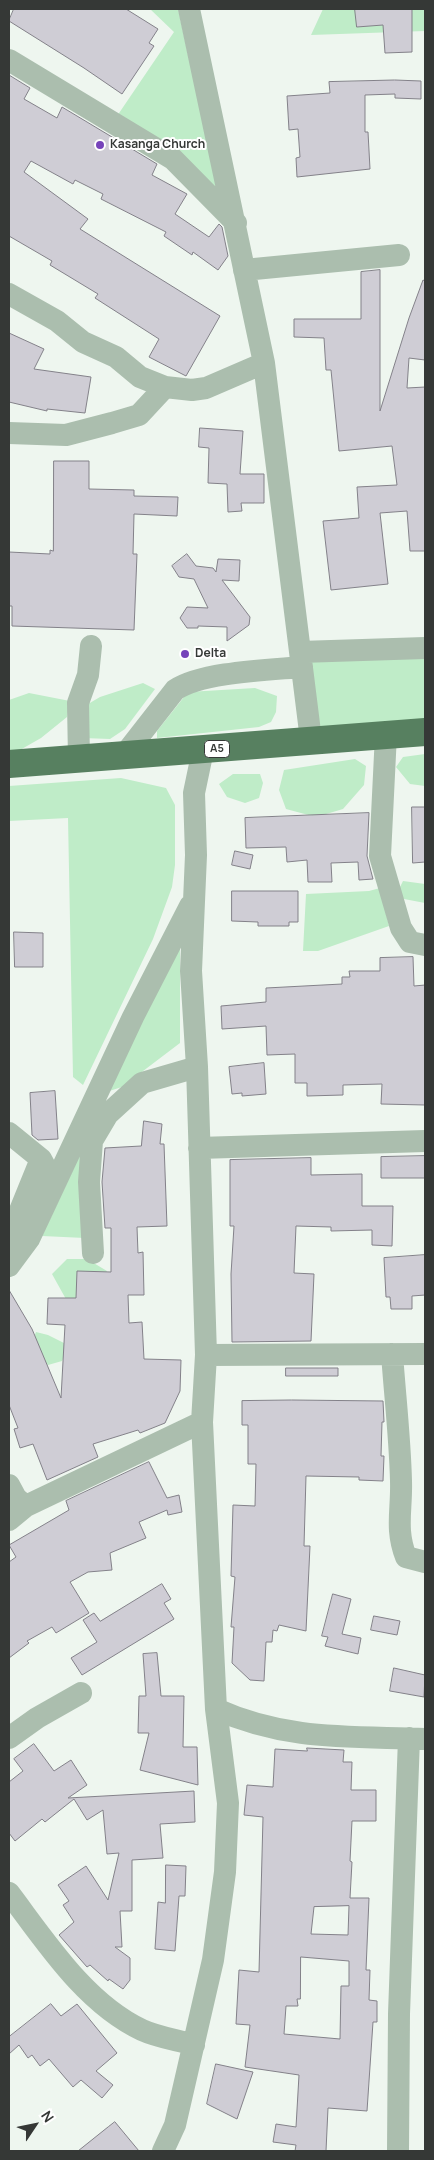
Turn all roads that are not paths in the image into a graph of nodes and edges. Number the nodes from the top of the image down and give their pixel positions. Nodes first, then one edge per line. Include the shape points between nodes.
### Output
1 (189, 9) edge
2 (9, 60) edge
3 (236, 223) junction
4 (399, 255) dead end
5 (244, 270) junction
6 (9, 294) edge
7 (264, 363) junction
8 (165, 387) junction
9 (9, 433) edge
10 (91, 646) dead end
11 (425, 648) edge
12 (301, 659) junction
13 (425, 732) edge
14 (386, 734) junction
15 (311, 740) junction
16 (203, 750) junction
17 (125, 754) junction
18 (78, 759) junction
19 (9, 764) edge
20 (193, 900) junction
21 (425, 945) edge
22 (197, 1067) junction
23 (9, 1133) edge
24 (425, 1141) edge
25 (199, 1148) junction
26 (41, 1158) junction
27 (54, 1184) junction
28 (9, 1245) edge
29 (93, 1253) dead end
30 (9, 1266) edge
31 (392, 1354) junction
32 (425, 1354) edge
33 (206, 1355) junction
34 (202, 1422) junction
35 (9, 1485) edge
36 (17, 1513) edge
37 (425, 1562) edge
38 (81, 1693) dead end
39 (216, 1709) junction
40 (9, 1738) edge
41 (417, 1738) edge
42 (9, 1893) edge
43 (194, 2045) junction
44 (163, 2151) edge
45 (398, 2151) edge

1 - 3 street
2 - 3 street via 173,159
3 - 5 street
4 - 5 street
5 - 7 street
6 - 8 street via 57,321 83,342 116,357 140,377
7 - 8 street via 206,388
7 - 12 street
8 - 9 street via 139,415 121,421 66,435
10 - 18 street via 88,675 78,704
11 - 12 street
12 - 15 street
12 - 17 street via 182,685
13 - 14 highway, A5 / A5
14 - 15 highway, A5 / A5
14 - 21 street via 380,856 402,928 410,942
15 - 16 highway, A5 / A5
16 - 17 highway, A5 / A5
16 - 20 street via 194,793 196,855
17 - 18 highway, A5 / A5
18 - 19 highway, A5 / A5
20 - 22 street via 191,971
20 - 27 street
22 - 25 street
22 - 29 street via 142,1083 108,1114 92,1141 89,1182
23 - 26 street
24 - 25 street
25 - 33 street
26 - 27 street
26 - 28 street
27 - 30 street via 29,1239
31 - 32 street
31 - 33 street
31 - 37 street via 402,1484 398,1519 400,1541 406,1558
33 - 34 street
34 - 36 street
34 - 39 street
35 - 36 street via 16,1498
38 - 40 street
39 - 41 street via 264,1727 308,1735
39 - 43 street via 228,1804 225,1872 213,1960
41 - 45 street via 399,2014
42 - 43 street via 80,1982 111,2013 143,2031
43 - 44 street via 175,2125

